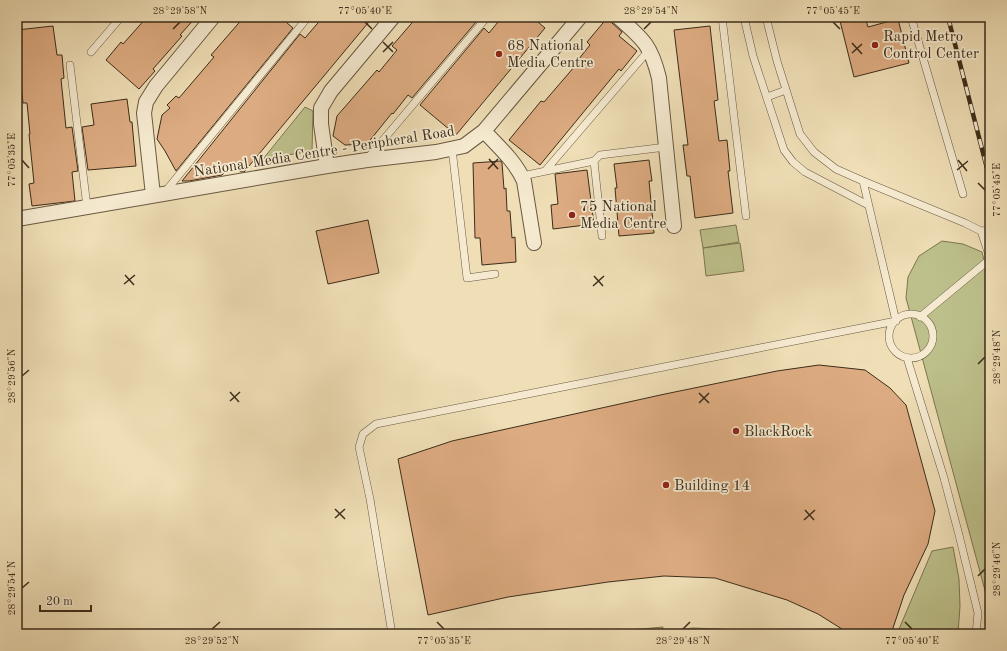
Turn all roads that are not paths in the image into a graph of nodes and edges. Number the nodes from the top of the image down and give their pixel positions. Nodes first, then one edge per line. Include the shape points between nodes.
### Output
1 (121, 17) edge
2 (213, 17) edge
3 (308, 17) edge
4 (393, 17) edge
5 (487, 17) edge
6 (580, 17) edge
7 (618, 17) edge
8 (722, 17) edge
9 (744, 17) edge
10 (766, 17) edge
11 (911, 17) edge
12 (649, 50) junction
13 (91, 52) dead end
14 (70, 65) dead end
15 (786, 90) junction
16 (767, 97) junction
17 (484, 131) junction
18 (666, 147) junction
19 (452, 149) junction
20 (367, 160) junction
21 (594, 161) junction
22 (327, 166) junction
23 (545, 171) junction
24 (522, 176) junction
25 (863, 181) junction
26 (963, 194) dead end
27 (158, 195) junction
28 (868, 205) junction
29 (87, 207) junction
30 (746, 216) dead end
31 (17, 219) edge
32 (674, 226) dead end
33 (990, 230) edge
34 (981, 231) junction
35 (602, 236) dead end
36 (534, 243) dead end
37 (990, 259) edge
38 (495, 274) dead end
39 (920, 317) junction
40 (896, 321) junction
41 (907, 358) junction
42 (392, 633) edge
43 (976, 634) edge

1 - 13 lane
2 - 27 street via 156,86 146,102 144,113
3 - 27 lane
4 - 22 street via 331,91 321,108
5 - 20 lane
6 - 17 street, National Media Centre - Peripheral Road
7 - 12 street via 637,33
8 - 30 lane
9 - 16 lane via 753,56
10 - 15 lane
11 - 26 lane
12 - 18 street via 659,78
12 - 23 lane
14 - 29 lane
15 - 16 lane
15 - 25 lane via 800,134 814,152 836,169
16 - 28 lane via 784,150 793,162 805,172
17 - 19 street, National Media Centre - Peripheral Road via 464,146
17 - 24 street via 508,155
18 - 21 lane via 600,155
18 - 32 street
19 - 20 street, National Media Centre - Peripheral Road
19 - 38 lane via 468,278
20 - 22 street, National Media Centre - Peripheral Road
21 - 23 lane
21 - 35 lane
22 - 27 street, National Media Centre - Peripheral Road
23 - 24 lane
24 - 36 street
25 - 28 lane
25 - 34 lane
27 - 29 street, National Media Centre - Peripheral Road
28 - 40 lane
29 - 31 street, National Media Centre - Peripheral Road
33 - 34 lane
34 - 37 lane
37 - 39 lane
39 - 40 lane via 909,314
39 - 41 lane via 929,324 932,344 923,355
40 - 41 lane via 889,334 890,342 897,354
40 - 42 lane via 376,424 362,434 359,447
41 - 43 lane via 959,535 978,613

